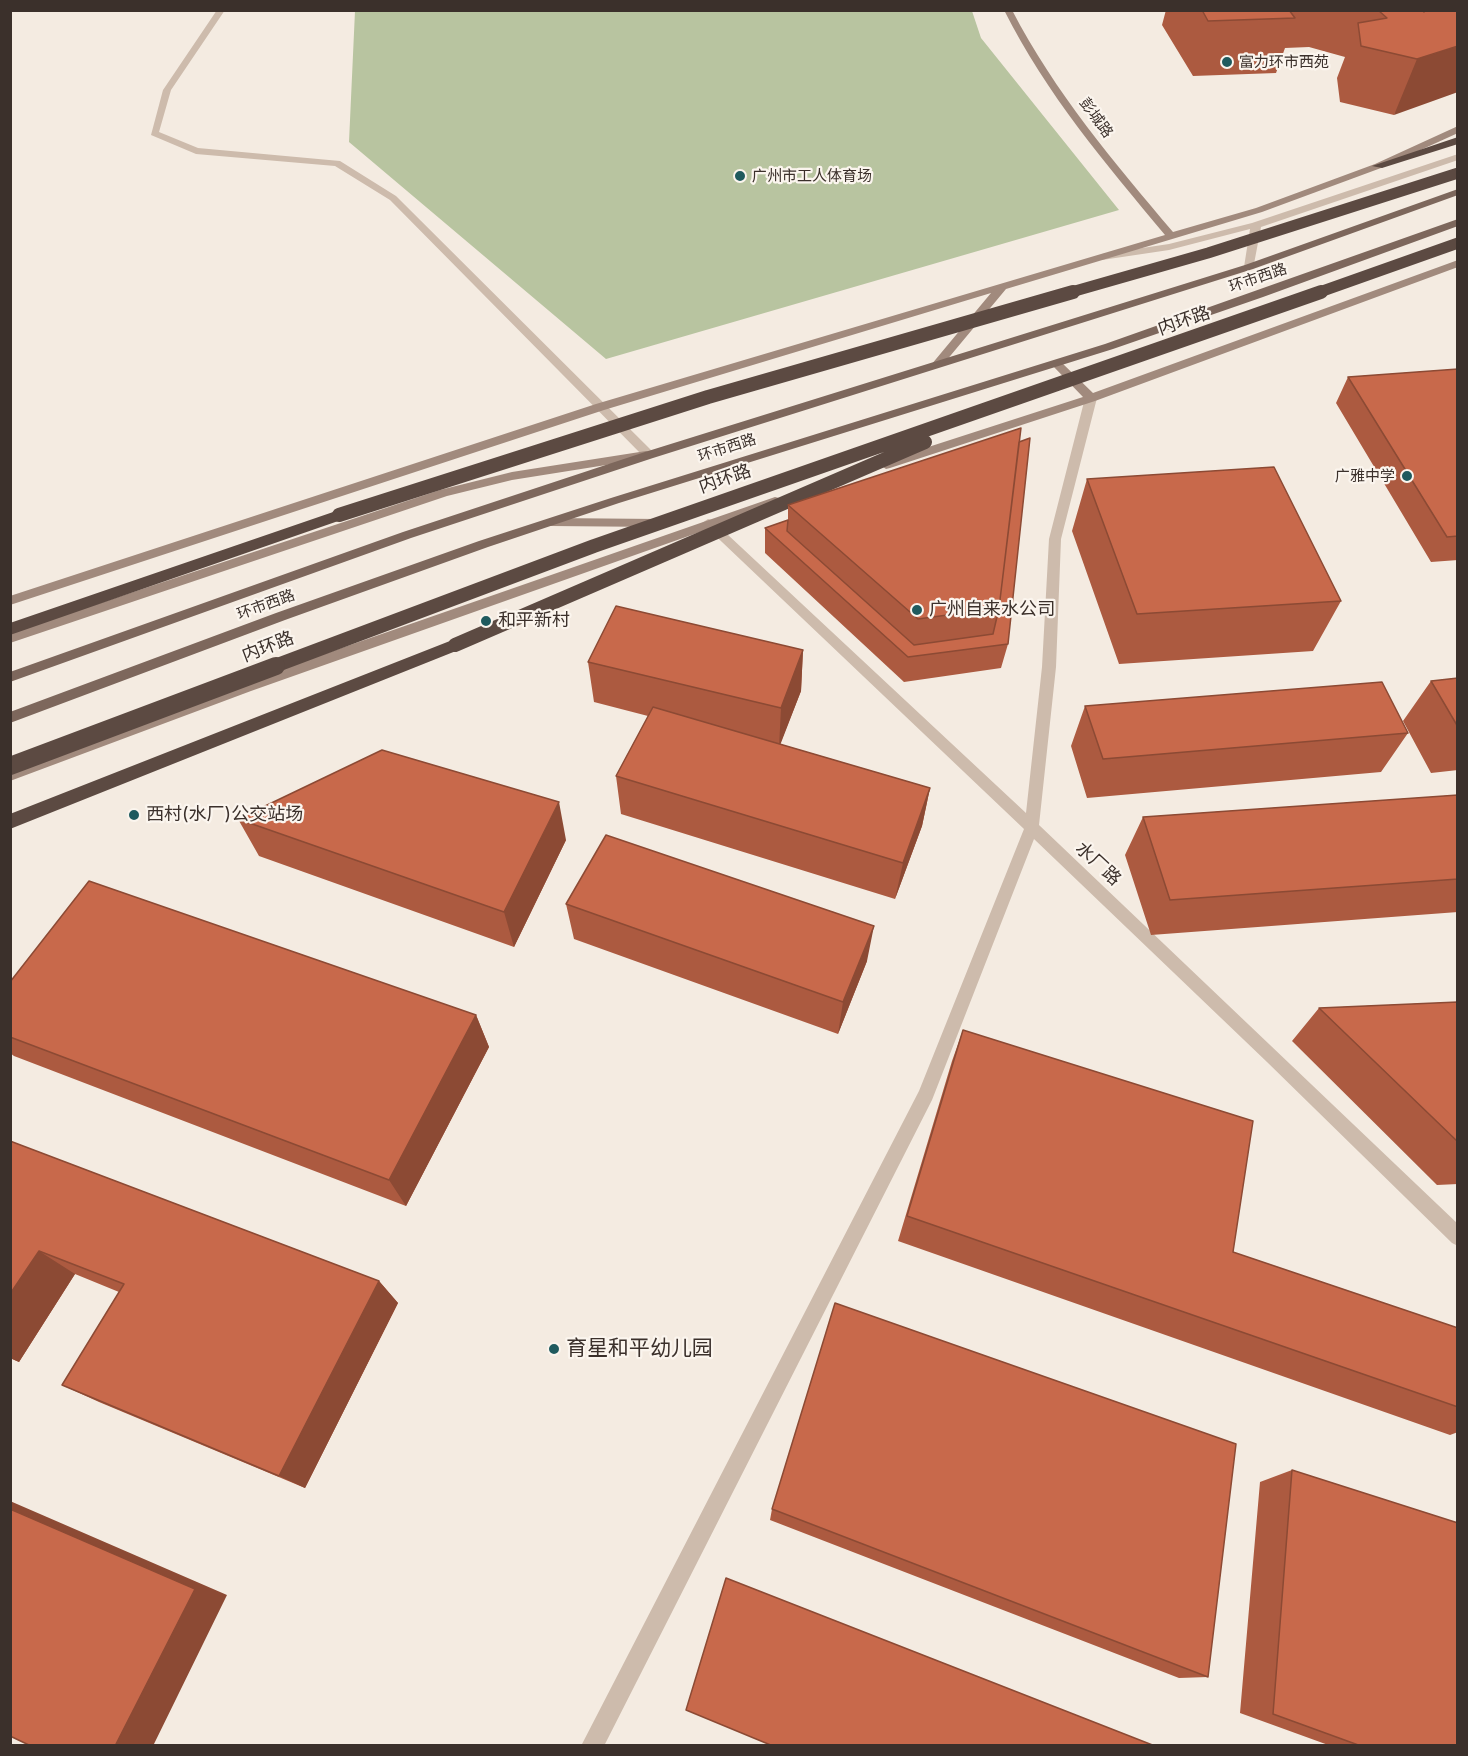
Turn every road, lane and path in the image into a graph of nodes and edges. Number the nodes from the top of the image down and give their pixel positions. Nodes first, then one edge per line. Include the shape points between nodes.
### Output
1 (221, 10) edge
2 (1008, 10) edge
3 (1458, 129) edge
4 (1458, 140) edge
5 (1458, 157) edge
6 (1378, 166) junction
7 (1458, 173) edge
8 (1458, 192) edge
9 (1259, 210) junction
10 (1458, 222) edge
11 (1256, 225) junction
12 (1171, 236) junction
13 (1458, 243) edge
14 (1102, 257) junction
15 (1458, 263) edge
16 (1249, 267) junction
17 (1004, 285) junction
18 (1057, 364) junction
19 (937, 365) junction
20 (1045, 390) junction
21 (1091, 398) junction
22 (600, 407) junction
23 (649, 455) junction
24 (339, 515) junction
25 (551, 522) junction
26 (708, 523) junction
27 (10, 601) edge
28 (10, 624) edge
29 (10, 629) edge
30 (10, 638) edge
31 (10, 677) edge
32 (10, 718) edge
33 (10, 766) edge
34 (10, 776) edge
35 (10, 822) edge
36 (1031, 829) junction
37 (1458, 1237) edge
38 (592, 1746) edge

1 - 22 street via 166,90 154,133 196,151 337,163 393,198
2 - 12 main road, 彭城路 via 1055,87
3 - 6 main road
4 - 6 highway
5 - 11 street
6 - 9 main road
7 - 24 highway, bridge via 1197,256 708,397
8 - 16 main road, 环市西路
9 - 11 street
9 - 12 main road
10 - 18 main road, 环市西路
11 - 14 street via 1169,247
11 - 16 street
12 - 14 main road
13 - 20 highway, 内环路, bridge
14 - 17 main road
15 - 21 main road
16 - 19 main road, 环市西路
17 - 19 main road
17 - 22 main road
18 - 21 main road
18 - 25 main road, 环市西路 via 768,451
19 - 23 main road, 环市西路
20 - 33 highway, 内环路, bridge via 594,546
20 - 35 highway, bridge via 455,645
21 - 26 main road
21 - 36 street via 1055,539 1049,667
22 - 23 street
22 - 27 main road
23 - 30 main road via 512,476 444,493
23 - 31 main road, 环市西路 via 407,535
24 - 28 highway
24 - 29 highway
25 - 26 main road
25 - 32 main road, 环市西路 via 354,590
26 - 34 main road via 246,687
26 - 36 street, 水厂路
36 - 37 street, 水厂路 via 1228,1010
36 - 38 street via 926,1094

